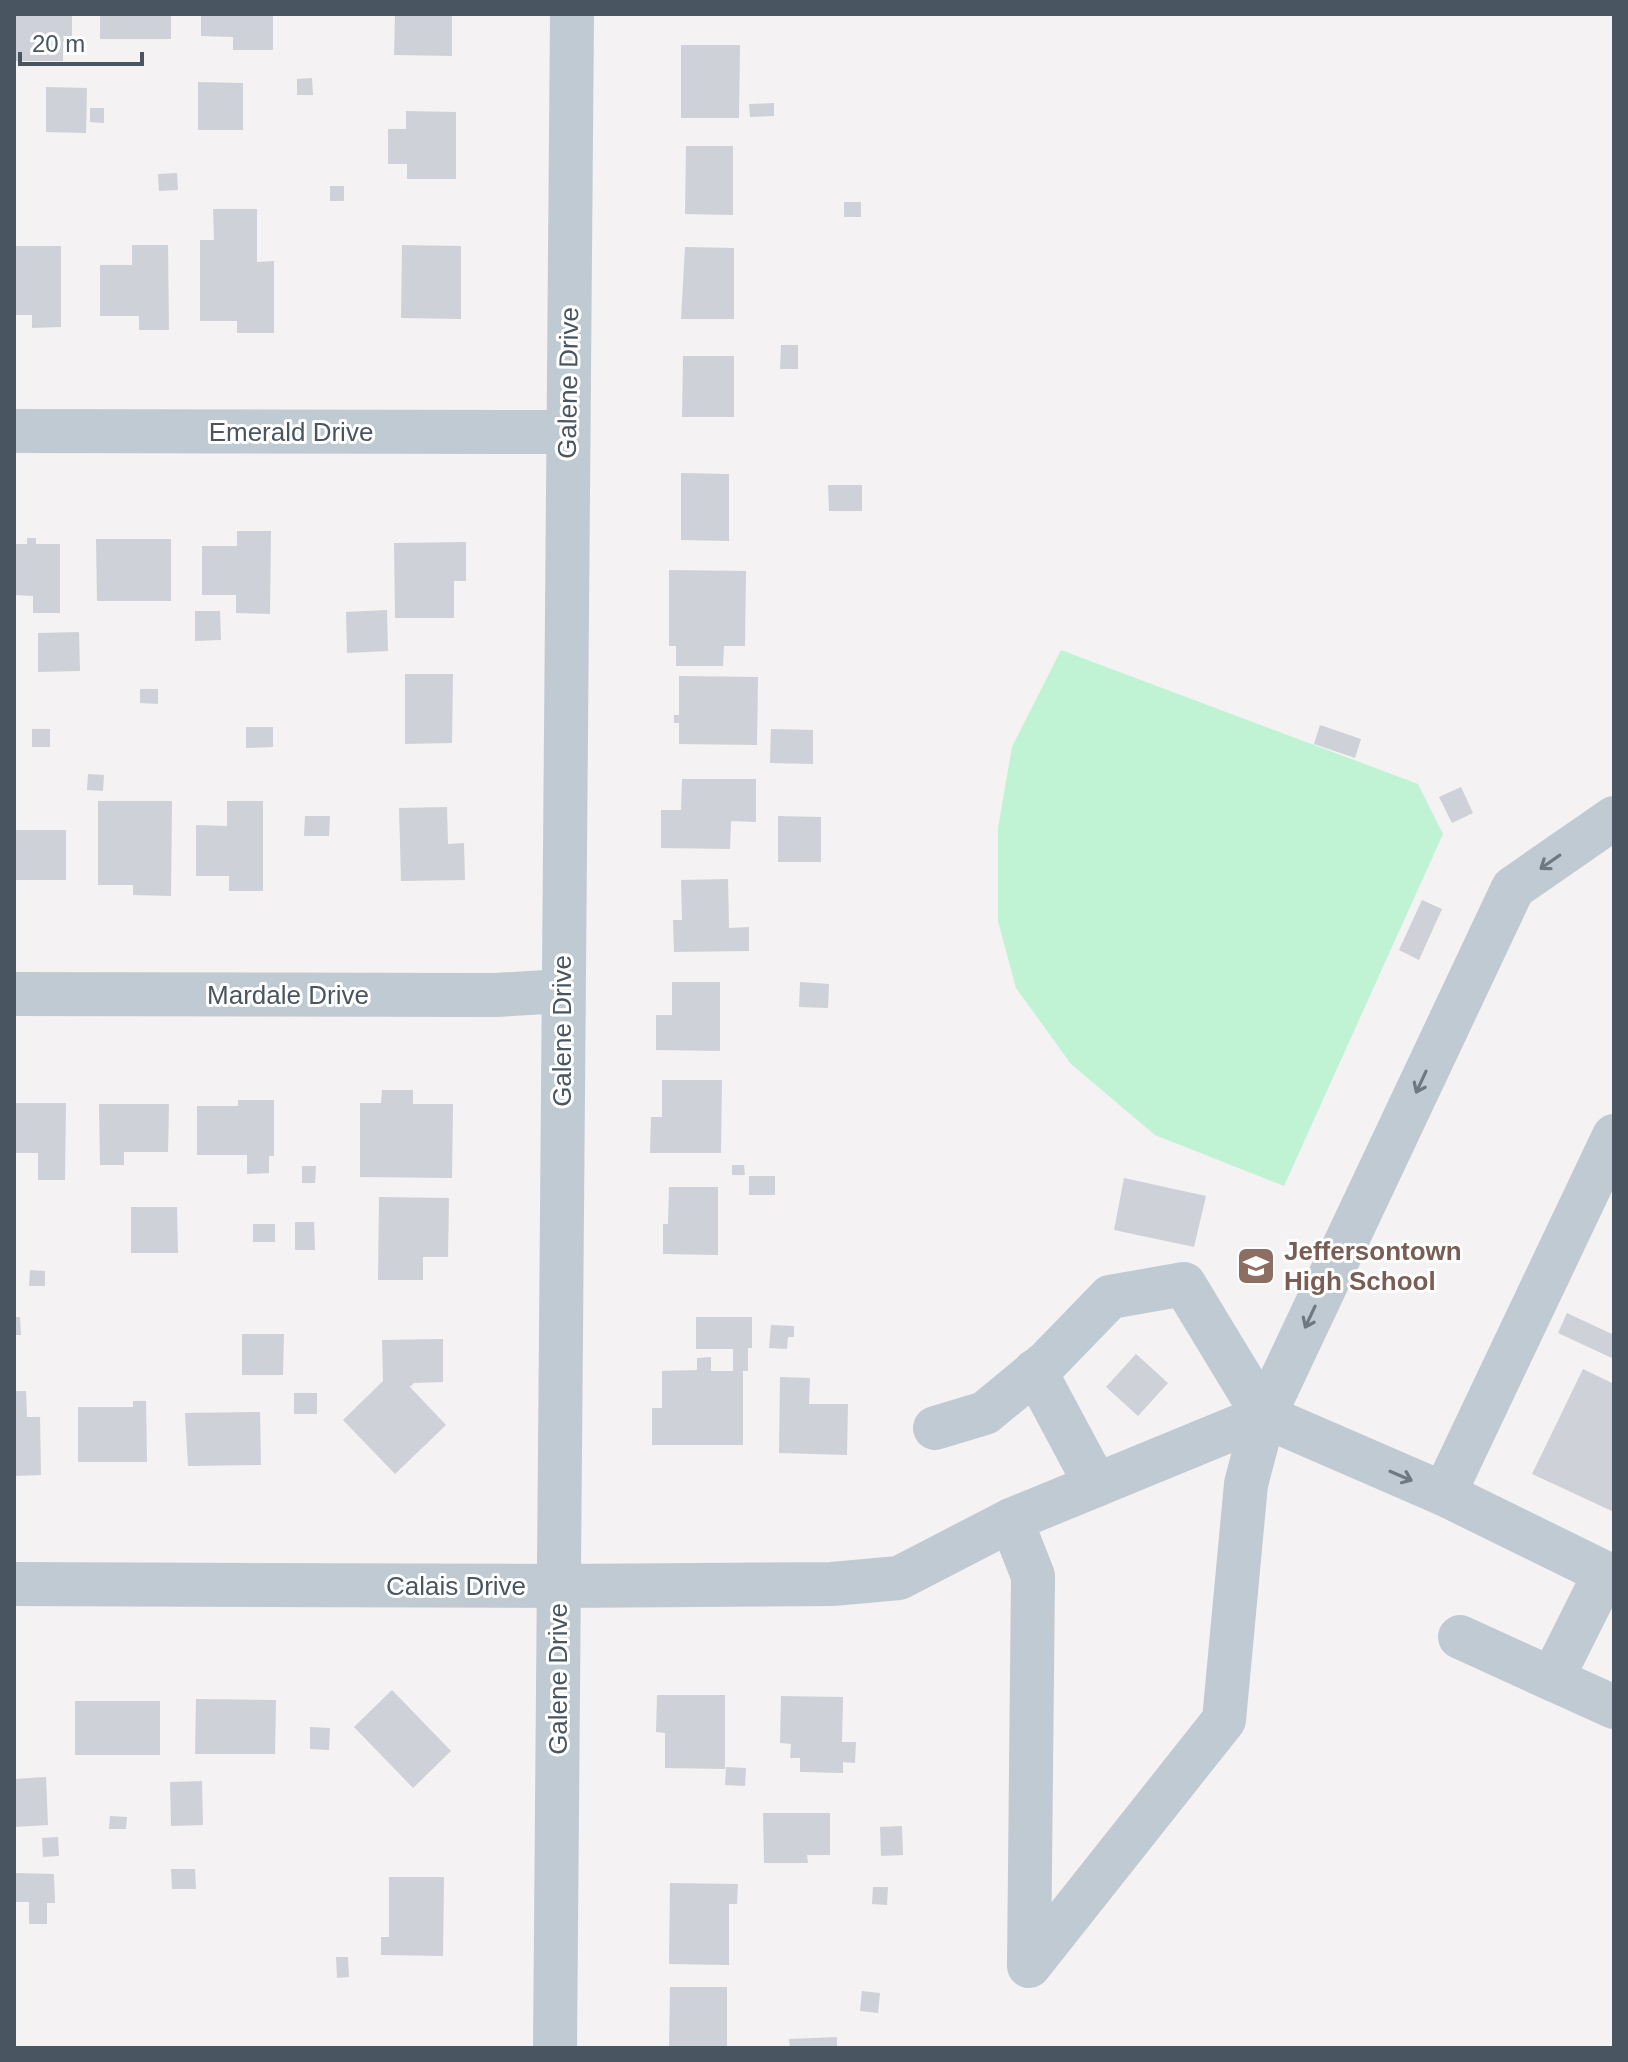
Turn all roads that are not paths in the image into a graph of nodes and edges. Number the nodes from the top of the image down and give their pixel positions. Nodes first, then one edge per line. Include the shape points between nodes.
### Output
1 (572, 14) edge
2 (14, 431) edge
3 (567, 432) junction
4 (1614, 818) edge
5 (563, 991) junction
6 (14, 994) edge
7 (1614, 1136) edge
8 (1035, 1371) junction
9 (1264, 1416) junction
10 (935, 1428) dead end
11 (1096, 1485) junction
12 (1444, 1494) junction
13 (1011, 1520) junction
14 (14, 1584) edge
15 (559, 1586) junction
16 (1460, 1637) dead end
17 (1552, 1679) junction
18 (1614, 1707) edge
19 (555, 2048) edge

1 - 3 street, Galene Drive
2 - 3 street, Emerald Drive
3 - 5 street, Galene Drive
4 -> 9 street via 1513,888
5 - 6 street, Mardale Drive
5 - 15 street, Galene Drive
7 - 12 street
8 - 9 street via 1110,1297 1184,1284
8 - 10 street via 985,1413
8 - 11 street
9 - 11 street
9 -> 12 street
9 - 13 street via 1246,1484 1224,1720 1029,1966 1033,1576
11 - 13 street
12 - 17 street via 1605,1573
13 - 15 street, Calais Drive via 899,1578 832,1584
14 - 15 street, Calais Drive
15 - 19 street, Galene Drive
16 - 17 street
17 - 18 street

